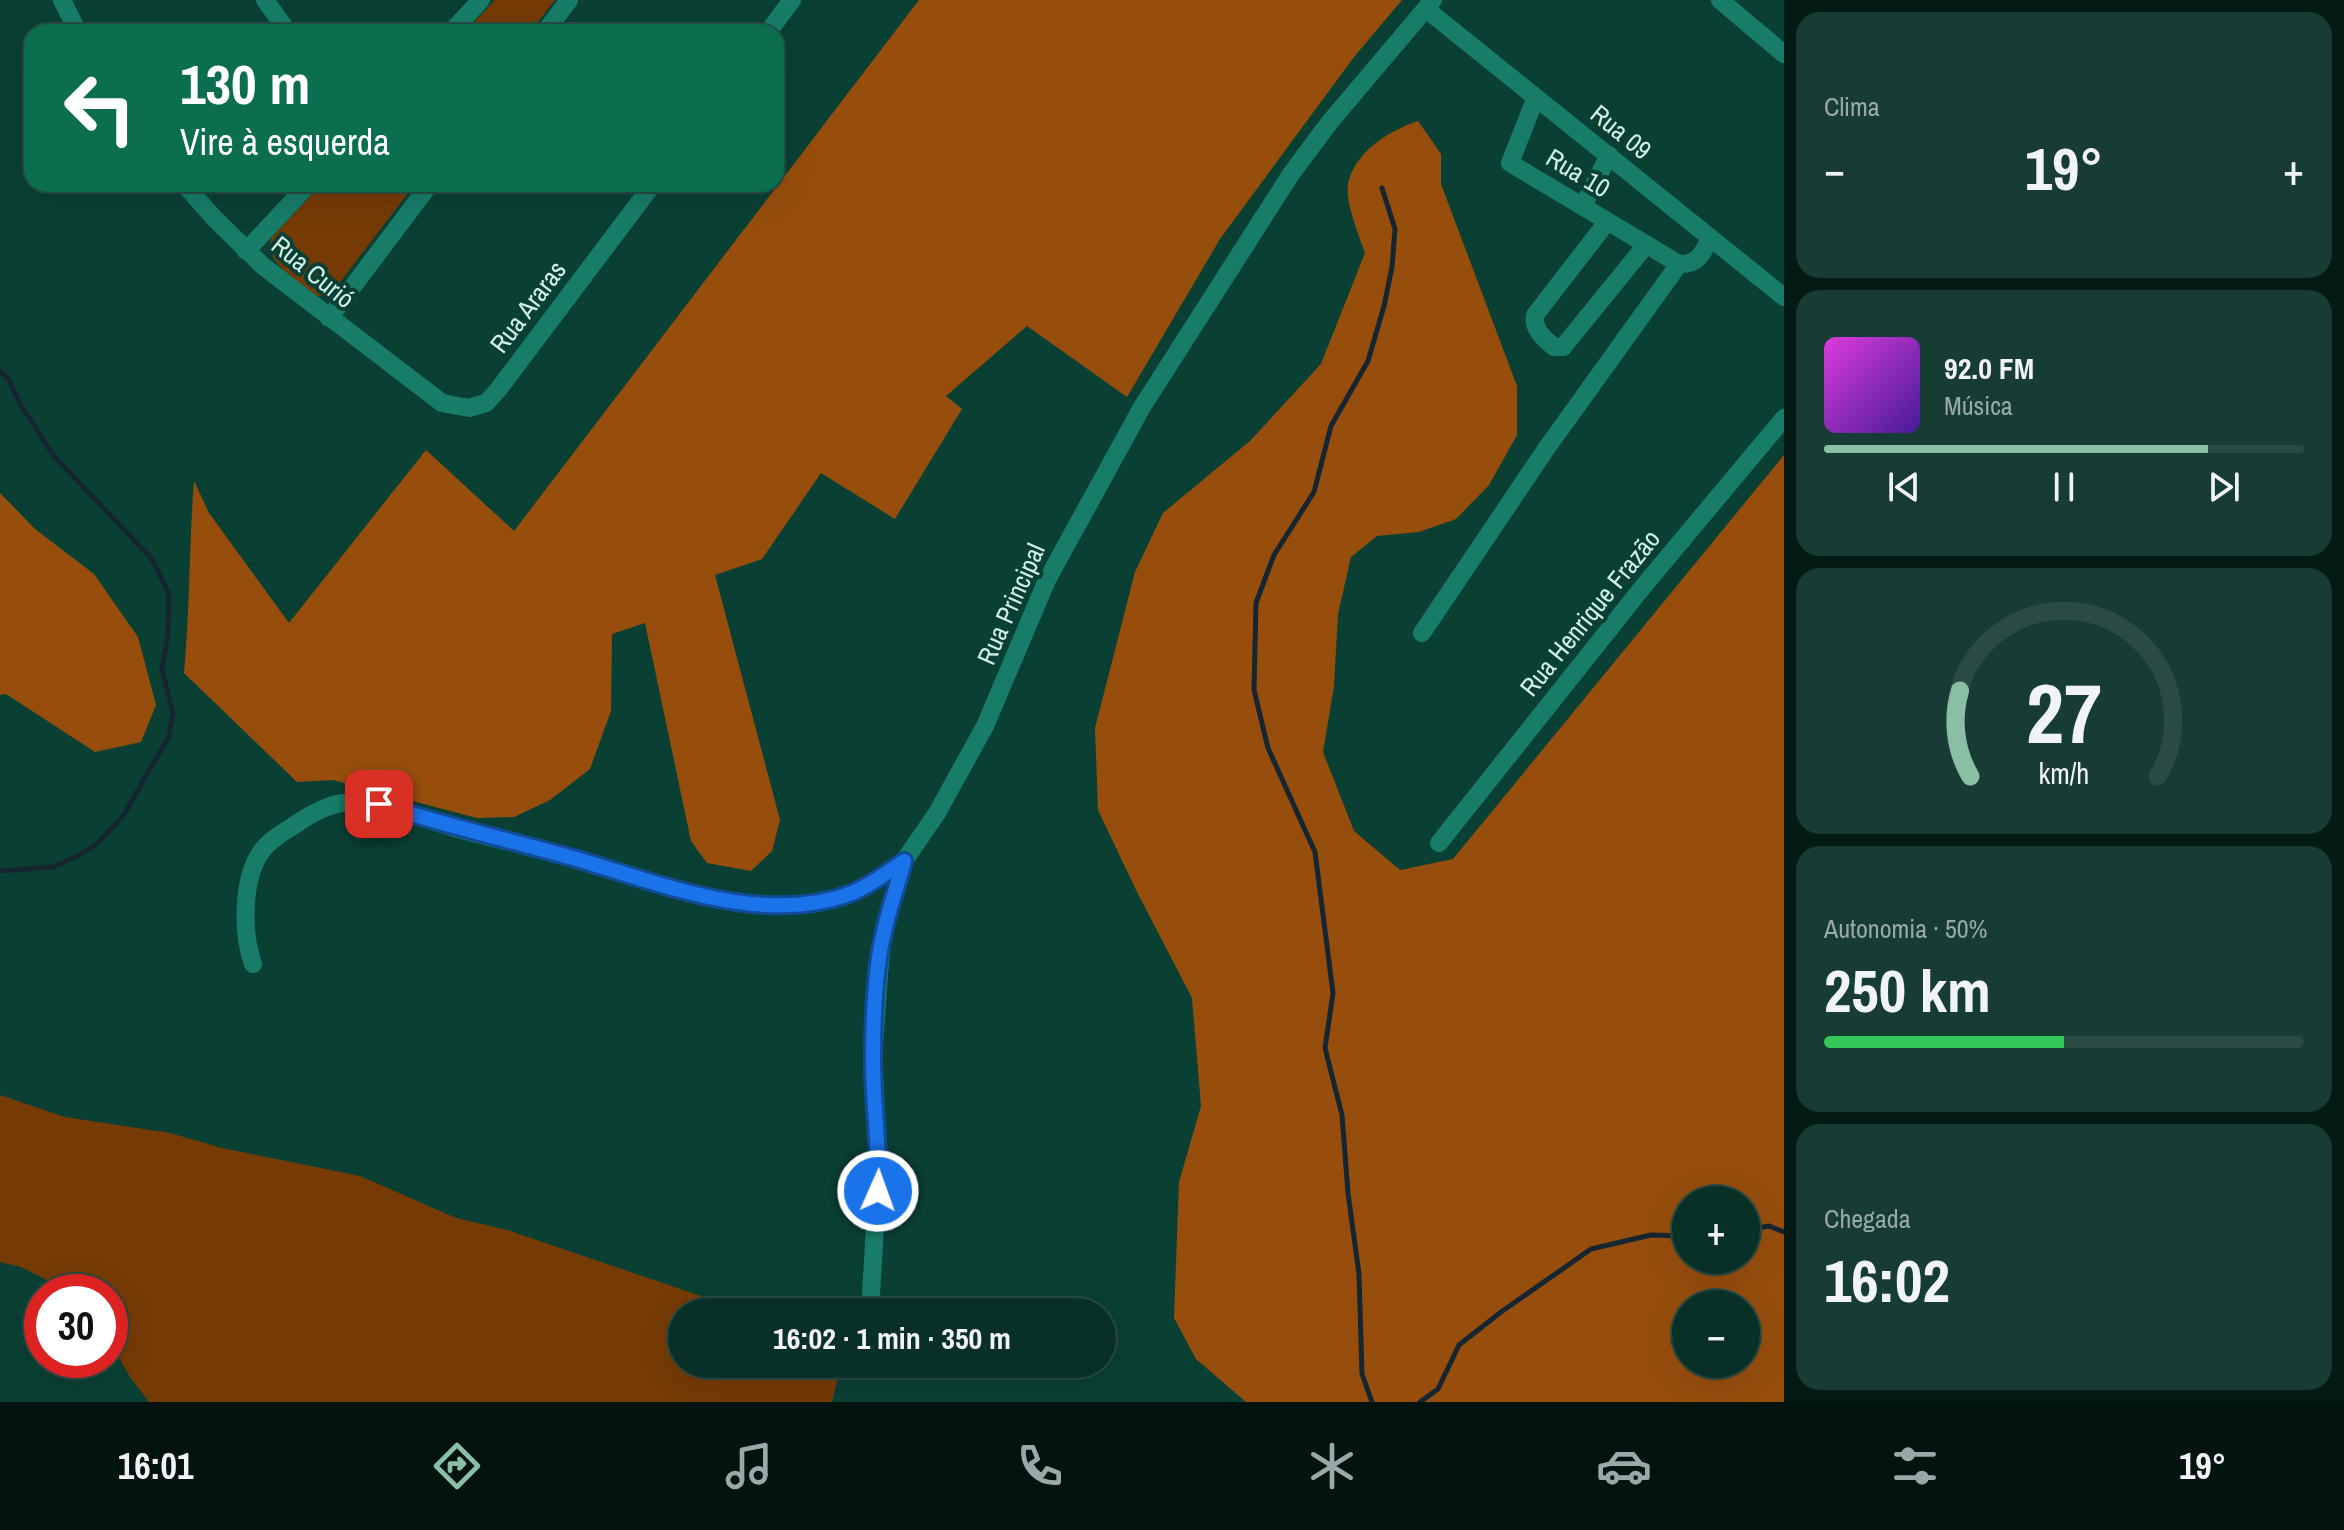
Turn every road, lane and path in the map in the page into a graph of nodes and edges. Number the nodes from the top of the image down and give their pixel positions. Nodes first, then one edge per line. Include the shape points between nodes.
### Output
1 (62, 0) edge
2 (265, 0) edge
3 (481, 0) edge
4 (569, 0) edge
5 (792, 0) edge
6 (1720, 0) edge
7 (1429, 4) edge
8 (74, 24) edge
9 (282, 24) edge
10 (458, 24) edge
11 (551, 24) edge
12 (774, 24) edge
13 (1784, 54) edge
14 (1536, 97) junction
15 (1609, 155) junction
16 (191, 192) edge
17 (301, 192) edge
18 (424, 192) edge
19 (647, 192) edge
20 (1583, 206) junction
21 (1607, 222) junction
22 (1710, 238) junction
23 (1646, 245) junction
24 (246, 251) junction
25 (1679, 264) junction
26 (1784, 297) edge
27 (329, 318) junction
28 (420, 389) joint
29 (1784, 418) edge
30 (1422, 633) dead end
31 (1439, 843) dead end
32 (904, 861) junction
33 (253, 964) dead end
34 (871, 1298) edge

1 - 8 street
2 - 9 street
3 - 10 street
4 - 11 street
5 - 12 street
6 - 13 street
7 - 14 street, Rua 09
7 - 32 street, Rua Principal via 1291,174 1142,407 1047,580 985,726
14 - 15 street, Rua 09
14 - 20 street, Rua 10 via 1510,163
15 - 20 street
15 - 22 street, Rua 09
16 - 24 street, Rua Curió
17 - 24 street
18 - 27 street
19 - 28 street, Rua Araras via 486,403 469,408 442,403
20 - 21 street, Rua 10
21 - 23 street, Rua 10
21 - 23 street via 1535,315 1538,330 1554,347 1563,347
22 - 25 street via 1699,259
22 - 26 street, Rua 09
23 - 25 street, Rua 10
24 - 27 street, Rua Curió
25 - 30 street
27 - 28 street, Rua Curió
29 - 31 street, Rua Henrique Frazão
32 - 33 street via 854,892 828,899 779,904 729,901 676,891 379,804 351,802 311,814 277,836 255,862 245,917
32 - 34 street, Rua Principal via 883,934 879,974 873,1059 879,1159

